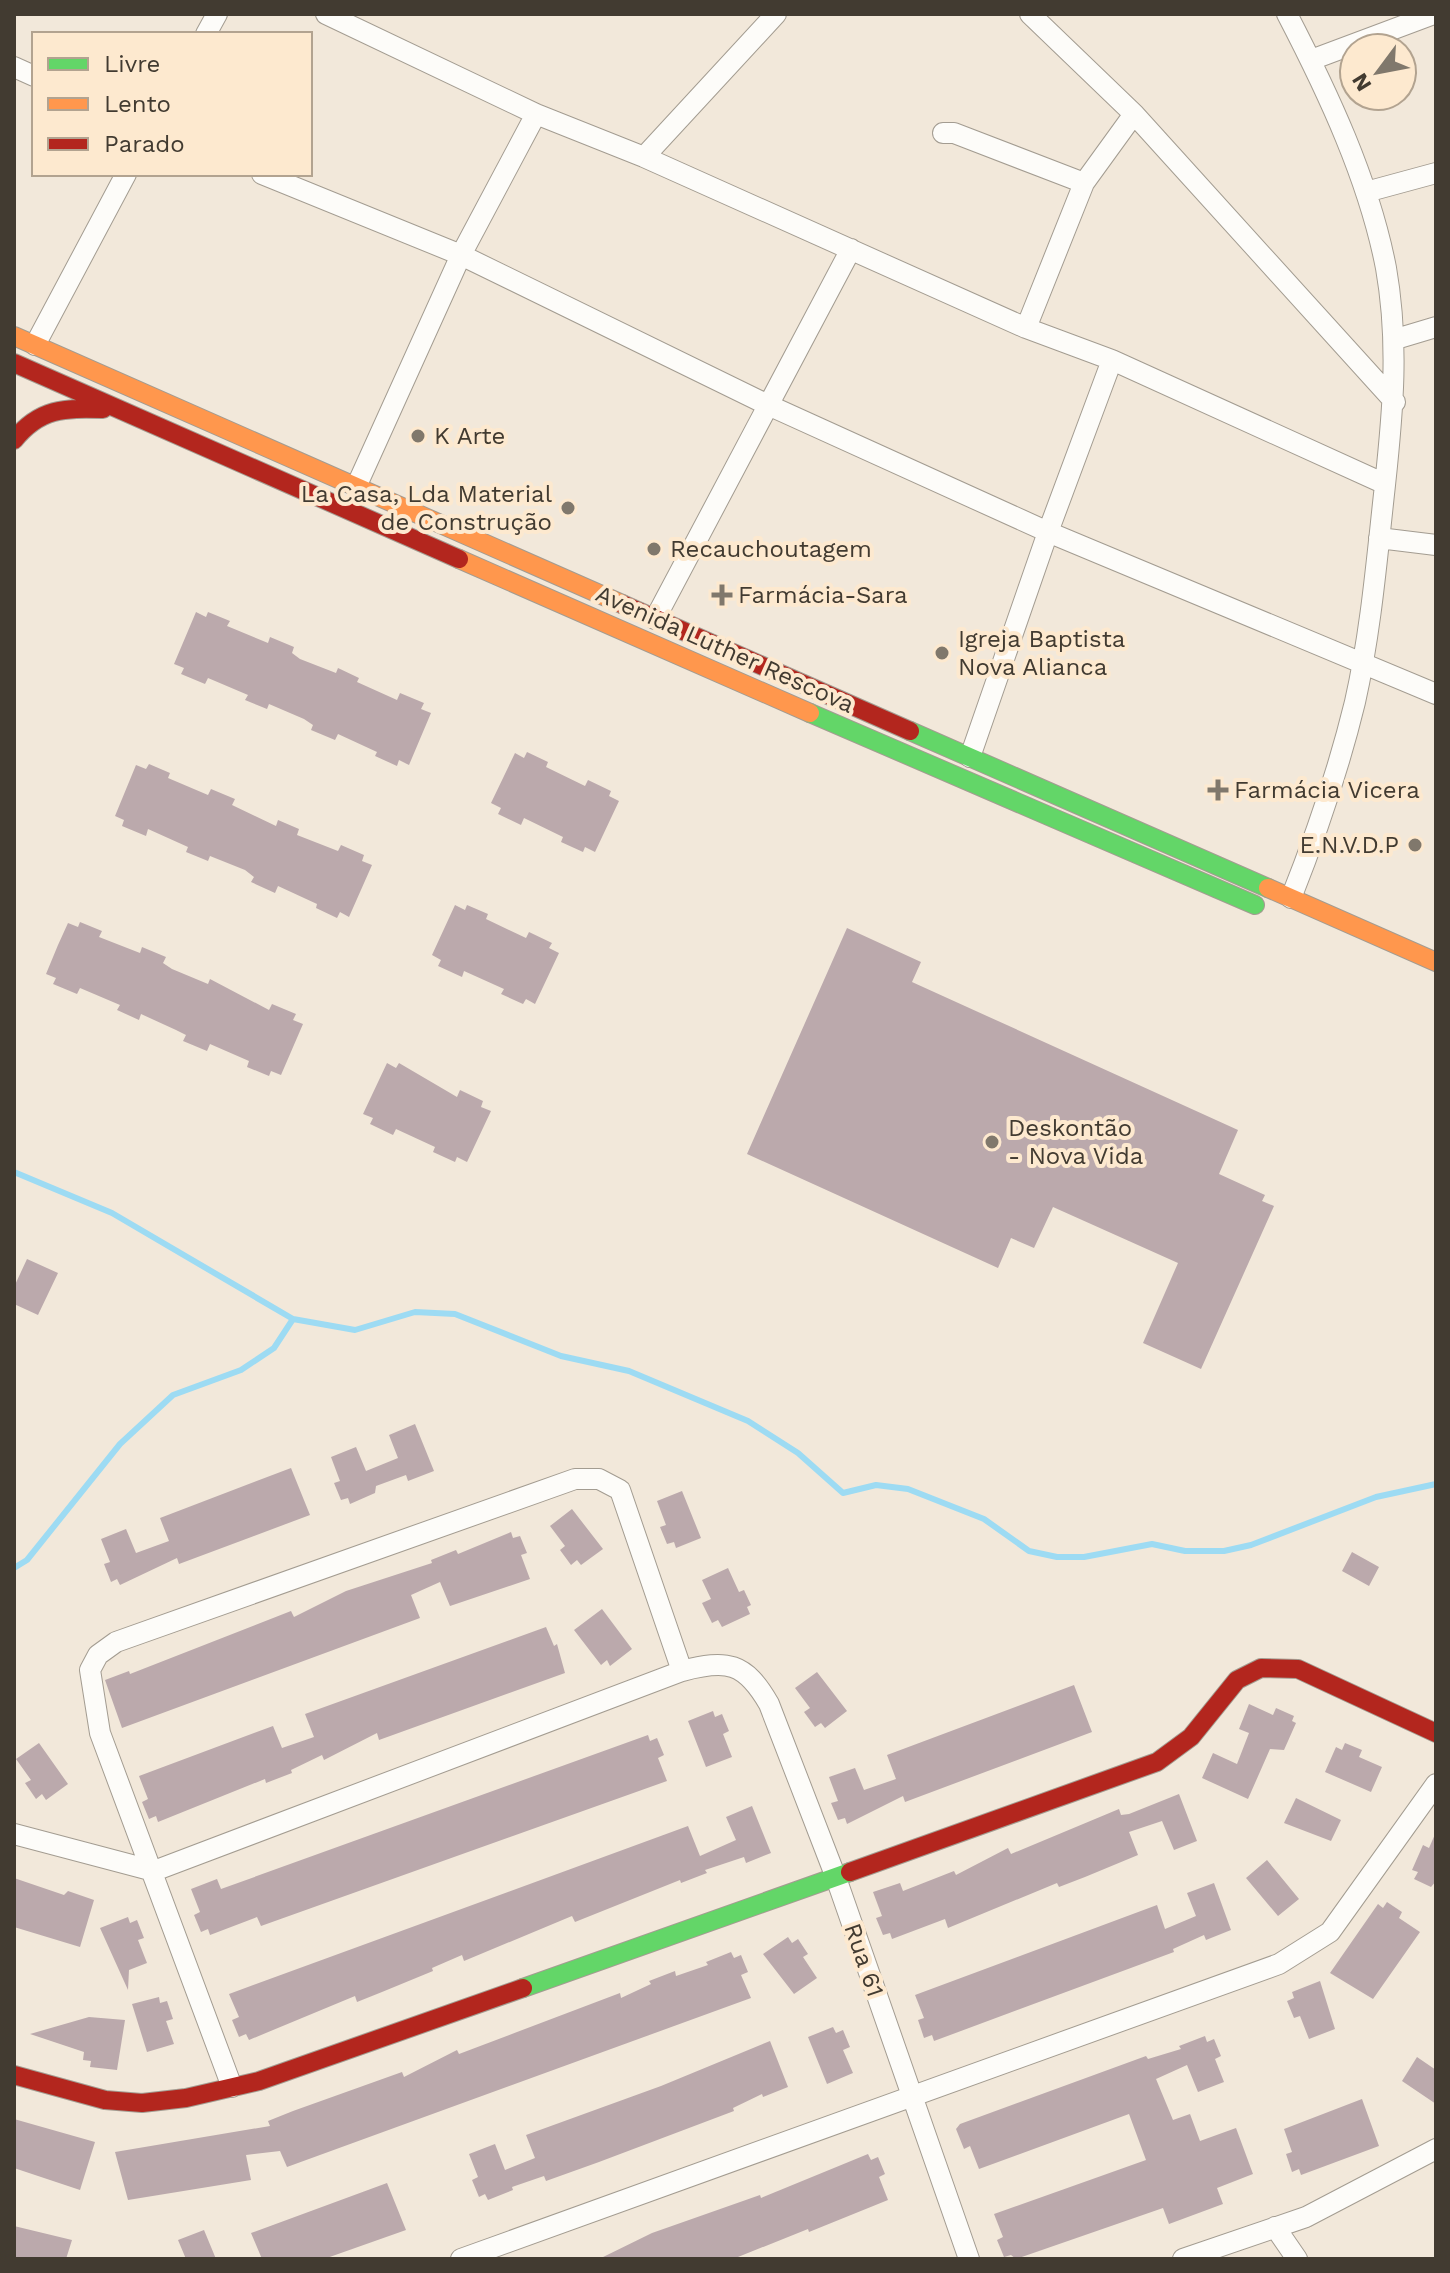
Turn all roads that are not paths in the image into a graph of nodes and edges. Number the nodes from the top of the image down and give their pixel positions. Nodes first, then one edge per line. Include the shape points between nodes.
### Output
1 (217, 14) edge
2 (328, 14) edge
3 (776, 14) edge
4 (1030, 14) edge
5 (1287, 14) edge
6 (1434, 14) edge
7 (207, 32) edge
8 (1311, 60) junction
9 (536, 114) junction
10 (1134, 114) junction
11 (943, 133) dead end
12 (644, 157) junction
13 (1436, 173) edge
14 (125, 176) edge
15 (267, 176) edge
16 (1084, 183) junction
17 (1366, 192) junction
18 (851, 249) junction
19 (461, 255) junction
20 (1436, 327) edge
21 (1026, 328) junction
22 (14, 336) edge
23 (1396, 339) junction
24 (35, 345) junction
25 (1112, 360) junction
26 (14, 363) edge
27 (1395, 402) junction
28 (766, 404) junction
29 (117, 409) junction
30 (14, 440) edge
31 (1385, 484) junction
32 (356, 487) junction
33 (1048, 532) junction
34 (1379, 538) junction
35 (1436, 545) edge
36 (655, 619) junction
37 (1361, 661) junction
38 (1436, 694) edge
39 (970, 757) junction
40 (1291, 898) junction
41 (1276, 914) dead end
42 (1436, 962) edge
43 (682, 1671) junction
44 (1436, 1733) edge
45 (1436, 1784) edge
46 (14, 1834) edge
47 (154, 1871) junction
48 (835, 1875) junction
49 (14, 2075) edge
50 (232, 2087) junction
51 (912, 2097) junction
52 (1436, 2149) edge
53 (1275, 2227) junction
54 (461, 2259) edge
55 (969, 2259) edge
56 (1183, 2259) edge
57 (1297, 2259) edge

1 - 7 street
2 - 9 street
3 - 12 street
4 - 10 street
5 - 8 street
6 - 8 street
8 - 17 street
9 - 12 street
9 - 19 street
10 - 16 street
10 - 27 street
11 - 16 street
12 - 18 street
13 - 17 street
14 - 24 street
15 - 19 street
16 - 21 street
17 - 23 street
18 - 21 street
18 - 28 street
19 - 28 street
19 - 32 street
20 - 23 street
21 - 25 street
22 - 24 main road, Avenida Luther Rescova
23 - 27 street
24 - 32 main road, Avenida Luther Rescova
25 - 31 street
25 - 33 street
26 - 29 main road, Avenida Luther Rescova
27 - 31 street
28 - 33 street
28 - 36 street
29 - 30 main road via 42,411
29 - 41 main road, Avenida Luther Rescova
31 - 34 street
32 - 36 main road, Avenida Luther Rescova
33 - 37 street
33 - 39 street
34 - 35 street
34 - 37 street
36 - 39 main road, Avenida Luther Rescova
37 - 38 street
37 - 40 street via 1348,727
39 - 40 main road, Avenida Luther Rescova
40 - 42 main road, Avenida Luther Rescova
43 - 47 street
43 - 47 street via 620,1490 599,1479 575,1479 116,1642 98,1655 90,1670 93,1705
43 - 48 street, Rua 61 via 714,1662 742,1670 757,1683
44 - 48 main road via 1298,1669 1257,1668 1225,1690 1198,1730 1159,1761
45 - 51 street via 1330,1932 1305,1950
46 - 47 street
47 - 50 street
48 - 50 main road
48 - 51 street, Rua 61
49 - 50 main road via 128,2102 159,2103
51 - 54 street
51 - 55 street, Rua 61
52 - 53 street via 1306,2217
53 - 56 street
53 - 57 street

